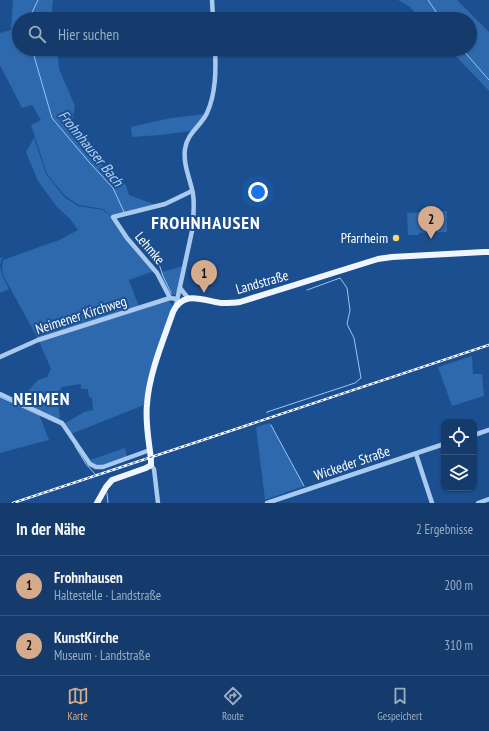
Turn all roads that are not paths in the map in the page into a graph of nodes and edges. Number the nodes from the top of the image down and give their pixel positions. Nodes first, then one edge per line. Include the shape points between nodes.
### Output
1 (212, 0) edge
2 (213, 12) edge
3 (215, 56) edge
4 (192, 191) junction
5 (489, 252) edge
6 (180, 288) junction
7 (170, 298) junction
8 (188, 298) junction
9 (177, 302) junction
10 (0, 357) edge
11 (0, 394) edge
12 (489, 430) edge
13 (477, 433) edge
14 (441, 445) edge
15 (150, 450) junction
16 (416, 454) junction
17 (151, 462) junction
18 (489, 500) edge
19 (97, 503) edge
20 (158, 503) edge
21 (267, 503) edge
22 (432, 503) edge
23 (478, 503) edge

1 - 2 street
3 - 4 street via 216,74 207,113 189,136 185,147 184,161
4 - 6 street via 192,231
4 - 7 street, Lehmke via 165,204 113,217 126,238 157,272
5 - 8 main road, Landstraße via 378,259 233,303
6 - 8 street
6 - 9 street
7 - 9 street
7 - 10 street, Neimener Kirchweg via 38,340
8 - 9 main road
9 - 15 main road via 150,384 146,414
11 - 15 street via 62,423 90,464 96,467 103,467
12 - 13 street
14 - 16 street, Wickeder Straße
15 - 17 main road
16 - 21 street, Wickeder Straße via 307,492
16 - 22 street
17 - 19 main road via 146,468 112,480
17 - 20 street
18 - 23 street

